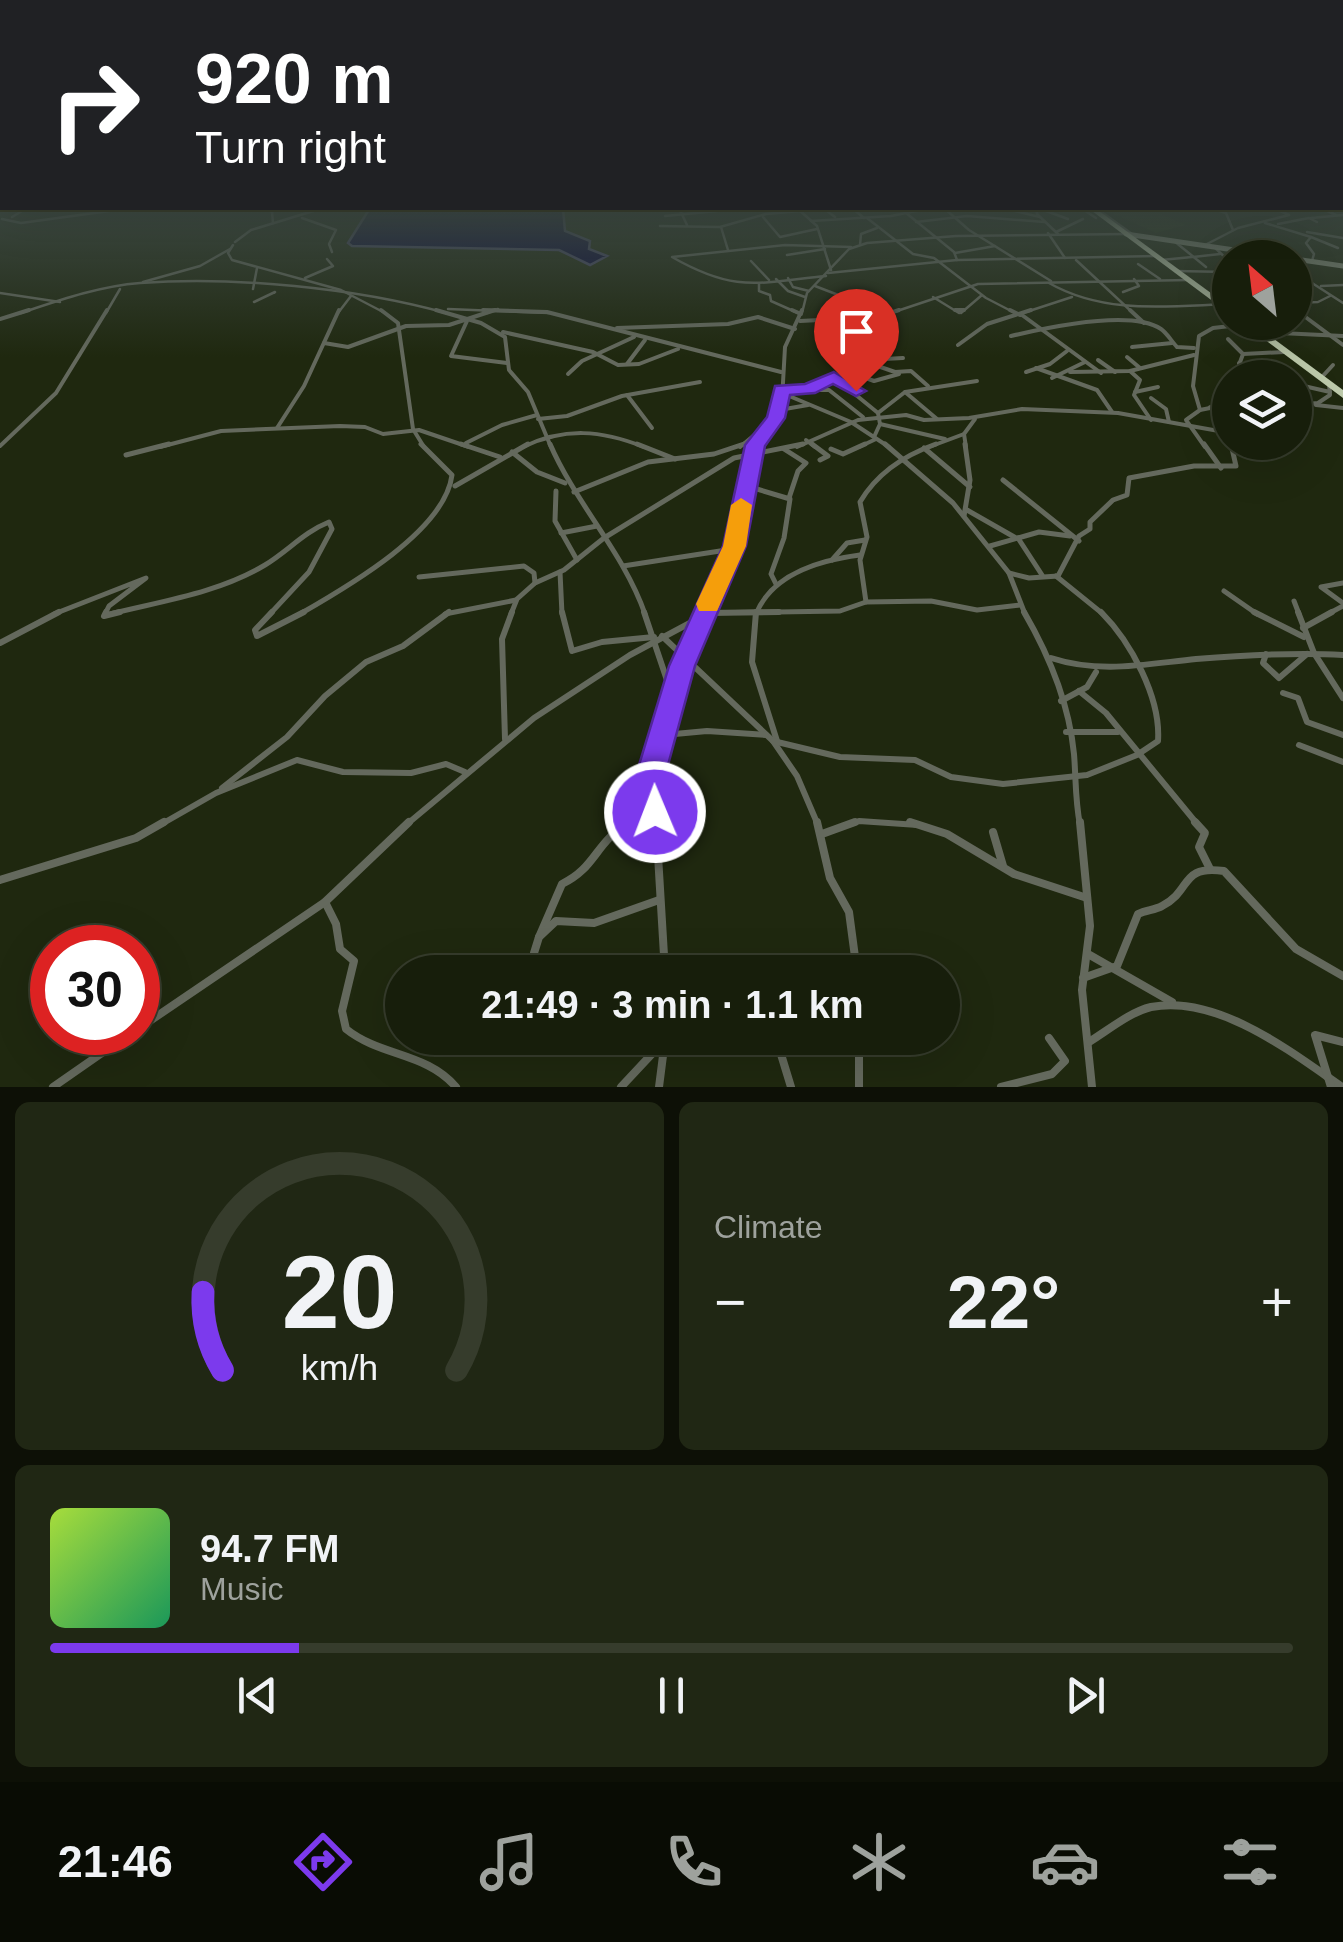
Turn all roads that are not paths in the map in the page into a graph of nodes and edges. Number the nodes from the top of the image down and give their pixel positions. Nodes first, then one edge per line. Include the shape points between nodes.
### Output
1 (218, 255) edge
2 (230, 255) edge
3 (690, 255) edge
4 (825, 255) edge
5 (845, 255) edge
6 (915, 255) edge
7 (955, 255) edge
8 (1012, 255) edge
9 (1064, 255) edge
10 (1154, 255) edge
11 (1189, 255) edge
12 (1212, 255) edge
13 (1314, 255) edge
14 (1191, 257) junction
15 (1018, 258) junction
16 (1066, 258) junction
17 (1074, 258) junction
18 (1158, 258) junction
19 (327, 260) dead end
20 (957, 260) junction
21 (751, 261) dead end
22 (1312, 261) joint
23 (940, 263) junction
24 (1138, 264) dead end
25 (1342, 266) edge
26 (257, 268) junction
27 (1211, 270) joint
28 (1175, 271) junction
29 (828, 273) junction
30 (305, 278) junction
31 (776, 278) junction
32 (788, 278) junction
33 (1134, 279) junction
34 (769, 280) junction
35 (1095, 280) junction
36 (1163, 280) junction
37 (1188, 280) junction
38 (1048, 281) junction
39 (759, 282) junction
40 (1312, 282) edge
41 (140, 283) junction
42 (1343, 285) edge
43 (122, 286) junction
44 (968, 286) junction
45 (1319, 286) junction
46 (812, 288) junction
47 (254, 289) junction
48 (282, 290) junction
49 (1124, 292) dead end
50 (0, 293) edge
51 (349, 295) junction
52 (982, 295) junction
53 (1332, 295) junction
54 (1212, 297) edge
55 (805, 298) junction
56 (933, 298) junction
57 (1072, 298) junction
58 (61, 302) junction
59 (254, 302) dead end
60 (1312, 303) edge
61 (1343, 303) edge
62 (1203, 304) junction
63 (1212, 305) edge
64 (1127, 306) junction
65 (504, 307) junction
66 (438, 309) junction
67 (1208, 312) dead end
68 (890, 314) junction
69 (1021, 315) junction
70 (800, 317) junction
71 (0, 319) edge
72 (471, 320) junction
73 (1312, 320) edge
74 (1141, 324) junction
75 (848, 326) dead end
76 (399, 328) junction
77 (614, 328) junction
78 (1049, 328) junction
79 (795, 329) junction
80 (1212, 330) edge
81 (500, 331) junction
82 (1312, 331) edge
83 (1326, 332) junction
84 (1343, 334) edge
85 (636, 336) junction
86 (1011, 336) dead end
87 (645, 340) junction
88 (1229, 340) edge
89 (1270, 340) edge
90 (324, 343) junction
91 (1172, 343) junction
92 (958, 345) dead end
93 (1343, 345) edge
94 (1132, 347) dead end
95 (678, 349) junction
96 (1067, 351) junction
97 (1194, 352) junction
98 (1284, 352) junction
99 (1243, 354) junction
100 (598, 355) junction
101 (1128, 357) dead end
102 (903, 358) dead end
103 (864, 360) junction
104 (1098, 360) dead end
105 (1240, 360) edge
106 (1085, 362) junction
107 (508, 363) junction
108 (627, 365) junction
109 (1333, 365) dead end
110 (1036, 368) junction
111 (1143, 370) junction
112 (781, 372) junction
113 (849, 372) junction
114 (1026, 372) dead end
115 (1070, 372) junction
116 (1114, 372) junction
117 (1130, 372) junction
118 (901, 373) junction
119 (1101, 373) junction
120 (568, 374) dead end
121 (834, 377) junction
122 (1052, 378) junction
123 (977, 381) dead end
124 (700, 382) dead end
125 (1312, 384) edge
126 (1327, 384) junction
127 (929, 387) junction
128 (1158, 387) dead end
129 (808, 389) junction
130 (782, 392) junction
131 (904, 392) junction
132 (1135, 392) junction
133 (627, 395) junction
134 (1343, 395) edge
135 (1151, 398) dead end
136 (811, 405) junction
137 (1312, 405) edge
138 (1316, 405) junction
139 (1210, 407) joint
140 (1343, 408) edge
141 (1200, 410) junction
142 (1212, 410) edge
143 (778, 412) junction
144 (1112, 412) junction
145 (537, 417) junction
146 (978, 418) junction
147 (879, 419) junction
148 (868, 420) junction
149 (937, 420) junction
150 (1152, 420) junction
151 (851, 422) junction
152 (1168, 422) junction
153 (1188, 425) junction
154 (277, 428) junction
155 (652, 428) dead end
156 (413, 429) junction
157 (1212, 432) edge
158 (964, 434) junction
159 (544, 436) junction
160 (875, 438) junction
161 (806, 440) junction
162 (947, 440) junction
163 (466, 444) junction
164 (0, 446) edge
165 (924, 448) junction
166 (784, 449) junction
167 (831, 449) dead end
168 (512, 452) junction
169 (126, 454) dead end
170 (755, 454) junction
171 (500, 456) junction
172 (676, 458) junction
173 (820, 460) dead end
174 (902, 460) junction
175 (1237, 460) edge
176 (1221, 468) junction
177 (1003, 480) dead end
178 (568, 484) junction
179 (455, 486) junction
180 (747, 486) junction
181 (970, 487) junction
182 (556, 492) dead end
183 (574, 492) junction
184 (788, 498) junction
185 (965, 513) junction
186 (597, 526) junction
187 (561, 533) junction
188 (1070, 536) junction
189 (604, 538) junction
190 (1017, 538) junction
191 (866, 540) junction
192 (1078, 541) junction
193 (990, 546) junction
194 (733, 550) junction
195 (860, 555) junction
196 (577, 560) junction
197 (832, 560) junction
198 (622, 566) junction
199 (560, 572) junction
200 (1009, 572) junction
201 (1042, 575) junction
202 (1056, 576) junction
203 (419, 577) dead end
204 (534, 583) junction
205 (1343, 583) edge
206 (776, 584) junction
207 (1224, 591) dead end
208 (517, 599) junction
209 (1294, 601) dead end
210 (866, 602) junction
211 (1020, 605) junction
212 (1343, 605) edge
213 (704, 614) junction
214 (757, 615) junction
215 (1303, 628) junction
216 (657, 638) junction
217 (1307, 639) junction
218 (0, 642) edge
219 (1312, 653) junction
220 (1266, 654) junction
221 (1343, 655) edge
222 (686, 656) junction
223 (1051, 658) junction
224 (1134, 665) junction
225 (1097, 670) junction
226 (1079, 690) junction
227 (1283, 693) dead end
228 (1343, 698) edge
229 (674, 701) junction
230 (1062, 701) junction
231 (1066, 732) junction
232 (1119, 732) junction
233 (664, 735) junction
234 (1343, 736) edge
235 (505, 739) junction
236 (773, 739) junction
237 (1298, 746) dead end
238 (1139, 753) junction
239 (1343, 762) edge
240 (465, 772) junction
241 (1073, 781) junction
242 (216, 793) junction
243 (654, 808) junction
244 (994, 832) dead end
245 (822, 834) junction
246 (1004, 868) junction
247 (1210, 869) junction
248 (0, 880) edge
249 (1087, 898) junction
250 (659, 900) junction
251 (325, 902) junction
252 (539, 936) junction
253 (534, 952) dead end
254 (1088, 954) junction
255 (664, 955) edge
256 (855, 955) edge
257 (1113, 967) junction
258 (1343, 976) edge
259 (1084, 978) junction
260 (1172, 1003) junction
261 (160, 1014) edge
262 (1050, 1038) dead end
263 (1089, 1042) junction
264 (1343, 1042) edge
265 (100, 1055) edge
266 (650, 1055) edge
267 (663, 1055) edge
268 (782, 1055) edge
269 (860, 1055) edge
270 (1329, 1082) edge
271 (53, 1087) edge
272 (456, 1087) edge
273 (621, 1087) edge
274 (660, 1087) edge
275 (792, 1087) edge
276 (859, 1087) edge
277 (1001, 1087) edge
278 (1092, 1087) edge
279 (1342, 1087) edge

1 - 41 street
2 - 26 street
3 - 39 street via 672,257 711,278
4 - 29 street
5 - 29 street
6 - 23 street
7 - 20 street
8 - 15 street
9 - 16 street
10 - 18 highway
11 - 14 street
12 - 14 street
13 - 22 street
14 - 18 street
14 - 27 street
15 - 16 street
15 - 20 street
15 - 38 street
16 - 17 street
17 - 18 street
17 - 35 street
18 - 28 highway
19 - 30 street via 333,266
20 - 23 street
21 - 34 street
22 - 25 main road
23 - 29 street
23 - 44 street
24 - 36 street
26 - 30 street
26 - 47 street
27 - 28 street
28 - 37 highway
29 - 32 street
29 - 46 street
30 - 51 street
31 - 32 street
31 - 34 street
31 - 55 street
32 - 46 street via 794,288
33 - 35 street
33 - 36 street
33 - 49 street via 1140,286
34 - 39 street
35 - 38 street
35 - 64 street
36 - 37 street
37 - 54 highway
38 - 44 street
38 - 57 street
39 - 70 street via 771,302
40 - 45 street
41 - 43 street
41 - 47 street
42 - 45 street
43 - 58 street
43 - 164 street via 51,400
44 - 52 street
44 - 56 street
45 - 53 street
46 - 55 street
46 - 68 street
47 - 48 street
48 - 51 street
48 - 59 street
50 - 58 street
51 - 66 street
51 - 76 street via 381,310
51 - 90 street
52 - 56 street via 960,313
52 - 69 street
53 - 60 street
53 - 61 street
55 - 70 street
56 - 68 street
57 - 64 street
57 - 69 street
58 - 71 street
62 - 63 street
62 - 64 street
62 - 67 street
64 - 74 street
65 - 66 street
65 - 72 street
65 - 77 street
66 - 72 street
68 - 70 street via 831,322
69 - 78 street
69 - 92 street via 987,324
70 - 79 street
72 - 76 street
72 - 81 street
72 - 107 street via 451,356
73 - 83 street
74 - 78 street
74 - 91 street via 1158,327
75 - 103 street via 863,331
76 - 90 street via 348,348
76 - 156 street
77 - 79 street via 758,317
77 - 85 street
78 - 86 street
78 - 96 street
79 - 112 street
80 - 97 street via 1199,336
81 - 100 street
81 - 107 street
82 - 83 street
83 - 84 street
83 - 93 street
85 - 87 street
85 - 100 street
87 - 95 street
87 - 108 street
88 - 99 street
89 - 98 highway
90 - 154 street
91 - 94 street
91 - 97 street
95 - 108 street
95 - 112 street
96 - 106 street
96 - 110 street
97 - 111 street
97 - 141 street via 1192,386
98 - 99 street
98 - 126 highway
99 - 105 street
100 - 108 street
100 - 120 street
101 - 111 street
102 - 103 street
103 - 113 street
103 - 118 street
104 - 116 street
106 - 115 street
106 - 119 street
107 - 145 street
109 - 126 street
110 - 114 street
110 - 122 street
111 - 117 street
112 - 130 street
113 - 118 street via 874,381
113 - 121 street
115 - 119 street
115 - 122 street
116 - 117 street
116 - 119 street
117 - 132 street via 1140,381
118 - 127 street via 913,372
121 - 129 street
121 - 147 street
122 - 144 street via 1096,390
123 - 127 street
124 - 133 street
125 - 126 street
126 - 134 highway
126 - 138 street
127 - 131 street
128 - 132 street
129 - 130 street
129 - 148 street via 833,392
130 - 136 street
130 - 143 street
131 - 147 street
131 - 149 street
132 - 150 street
133 - 145 street via 570,416
133 - 155 street
135 - 152 street via 1166,409
136 - 143 street
136 - 151 street
137 - 138 street
138 - 140 street
139 - 141 street
139 - 142 street
141 - 153 street via 1186,419
143 - 170 street
143 - 172 street via 741,448
144 - 146 street via 1022,409
144 - 150 street
145 - 159 street
145 - 163 street
146 - 149 street
146 - 158 street
147 - 148 street
147 - 149 street
147 - 160 street
147 - 162 street
148 - 151 street
150 - 152 street
151 - 160 street
151 - 161 street
152 - 153 street
153 - 157 street
153 - 176 street
154 - 156 street via 360,427 383,434
154 - 169 street via 212,432
156 - 163 street
156 - 179 street
158 - 162 street
158 - 181 street
159 - 168 street
159 - 172 street via 605,432
159 - 178 street
160 - 167 street via 842,454
160 - 174 street
161 - 166 street
161 - 173 street via 828,456
162 - 165 street
163 - 171 street
165 - 174 street
165 - 181 street
166 - 170 street
166 - 184 street via 806,464
168 - 171 street
168 - 178 street
170 - 180 street
170 - 189 street via 718,466
171 - 179 street
172 - 183 street via 650,461
174 - 185 street
174 - 191 street via 861,500
175 - 176 street
176 - 192 street via 1129,478 1127,495 1112,500
177 - 188 street
178 - 183 street
179 - 218 street via 364,575 263,634 255,630 309,572 332,529 329,522 218,587 104,616 145,582 140,578
180 - 184 street
180 - 194 street
181 - 185 street
182 - 187 street
183 - 186 street
184 - 206 street via 785,544 771,574
185 - 190 street
185 - 193 street
186 - 187 street
186 - 189 street
187 - 196 street
188 - 190 street via 1038,532
188 - 192 street
189 - 196 street
189 - 198 street
190 - 193 street
190 - 201 street
191 - 195 street
191 - 197 street via 848,543
192 - 202 street
193 - 200 street
194 - 198 street
194 - 213 street
195 - 197 street
195 - 210 street
196 - 199 street
197 - 206 street
198 - 216 street
199 - 204 street
199 - 216 street via 572,651
200 - 201 street
200 - 211 street
201 - 202 street
202 - 224 street via 1102,613
203 - 204 street via 524,566
204 - 208 street
205 - 212 street via 1320,587
206 - 214 street
207 - 217 street
208 - 235 street via 502,639
208 - 242 street via 448,612 403,646 366,662
209 - 215 street
210 - 211 street via 939,602 977,610
210 - 214 street via 840,612
211 - 223 street
212 - 215 street
213 - 214 street
213 - 216 street
213 - 222 street
214 - 236 street via 750,656
215 - 217 street
216 - 222 street
216 - 229 street
216 - 235 street
217 - 219 street
219 - 220 street
219 - 220 street via 1279,678 1263,663
219 - 221 street
219 - 228 street
220 - 224 street
222 - 229 street
222 - 236 street
223 - 225 street
223 - 230 street
224 - 225 street
224 - 238 street via 1160,726 1158,741
225 - 226 street
226 - 230 street
226 - 232 street via 1100,702
227 - 234 street via 1298,698 1307,722
229 - 233 street
230 - 231 street
231 - 232 street
231 - 241 street
232 - 238 street
233 - 236 street
233 - 243 street via 653,765
235 - 240 street
236 - 241 street via 815,755 914,760 957,778
236 - 245 street
237 - 239 street
238 - 241 street
238 - 247 street via 1205,833 1200,847
240 - 242 street via 446,764 411,773 343,772 297,760
240 - 251 street
241 - 249 street
242 - 248 street via 136,838
243 - 250 street
243 - 252 street via 606,836 583,874 562,884
244 - 246 street
245 - 246 street via 859,821 899,820 947,834
245 - 256 street via 827,870 849,912
246 - 249 street
247 - 257 street via 1193,870 1168,902 1141,911
247 - 258 street via 1224,871 1296,950
249 - 254 street
250 - 252 street via 594,923 556,922
250 - 255 street
251 - 261 street
251 - 272 street via 338,946 354,962 342,1011 346,1029 380,1052 436,1062
252 - 253 street
254 - 257 street
254 - 259 street
257 - 259 street
257 - 260 street
259 - 263 street
260 - 263 street via 1146,1008
260 - 270 street via 1266,1034
262 - 277 street via 1066,1060 1058,1072
263 - 278 street
264 - 270 street via 1315,1036
265 - 271 street
266 - 273 street
267 - 274 street
268 - 275 street
269 - 276 street
270 - 279 street

